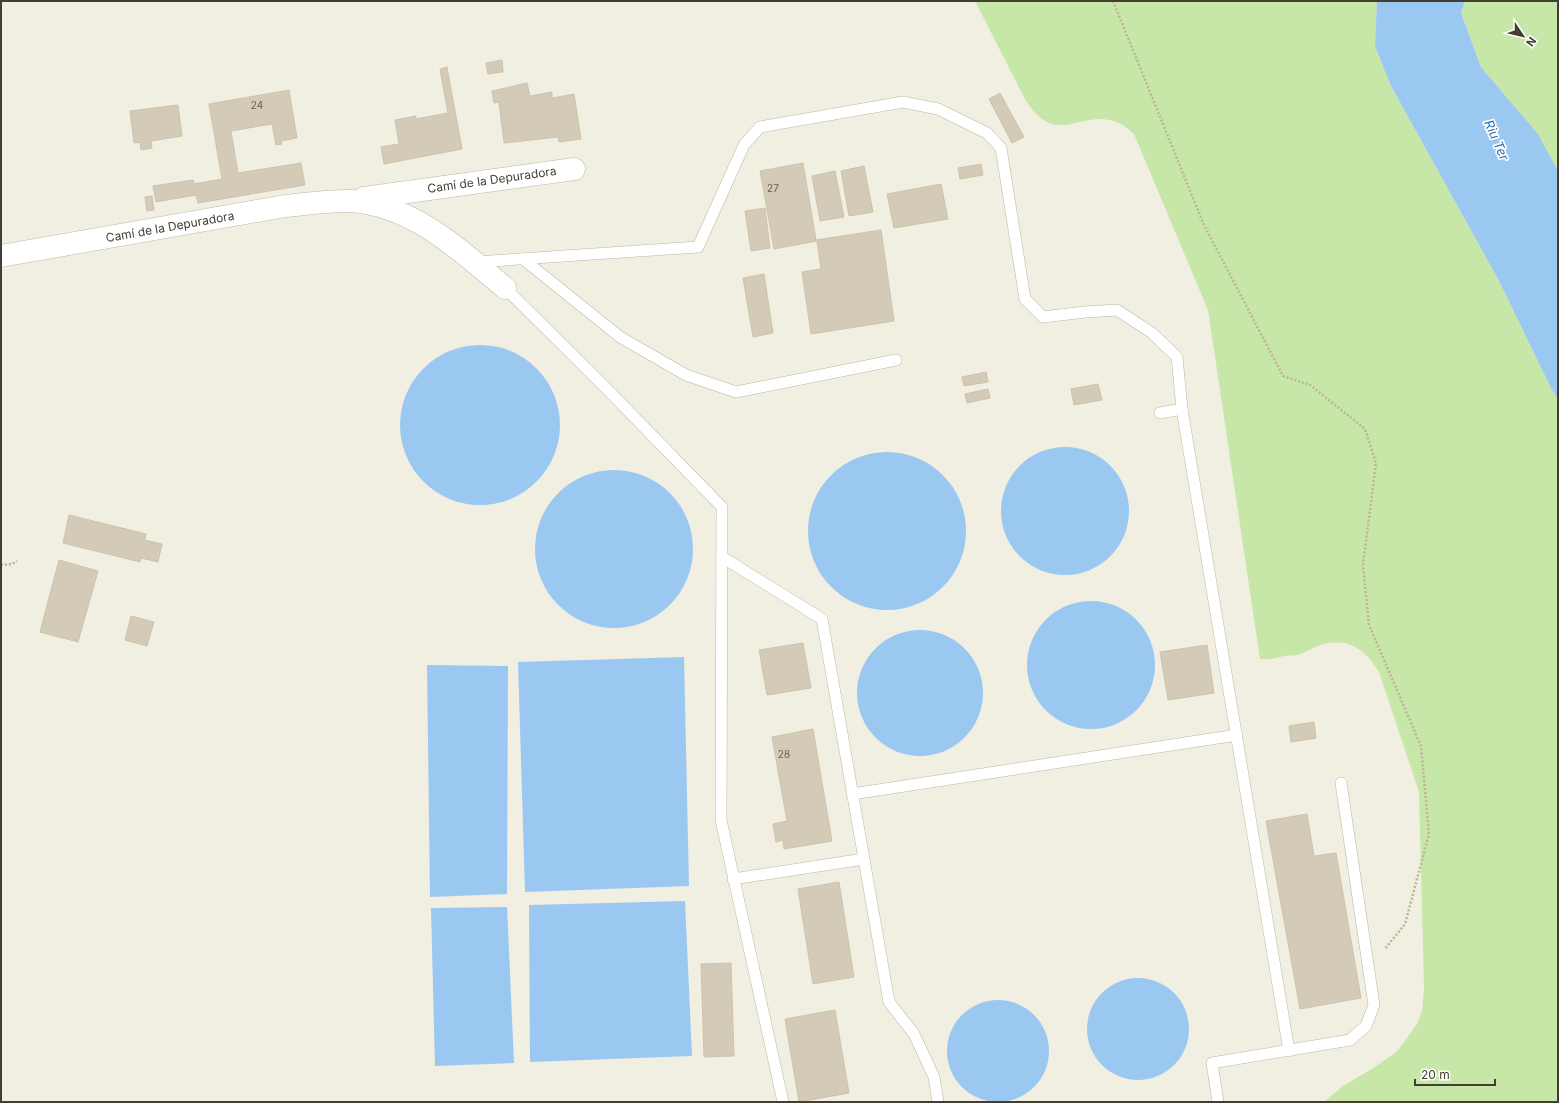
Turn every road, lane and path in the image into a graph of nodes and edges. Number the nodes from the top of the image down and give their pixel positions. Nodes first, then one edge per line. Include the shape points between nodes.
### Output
1 (1113, 1) edge
2 (574, 169) dead end
3 (339, 201) junction
4 (1, 256) edge
5 (523, 259) junction
6 (475, 262) junction
7 (505, 288) joint
8 (896, 360) dead end
9 (1182, 409) junction
10 (1160, 413) dead end
11 (722, 557) junction
12 (17, 562) dead end
13 (1, 564) edge
14 (1237, 735) junction
15 (1340, 783) dead end
16 (852, 794) junction
17 (864, 859) junction
18 (733, 879) junction
19 (1381, 954) dead end
20 (1289, 1051) junction
21 (783, 1102) edge
22 (938, 1102) edge
23 (1218, 1102) edge

1 - 19 path via 1204,225 1283,376 1310,385 1365,429 1376,463 1363,566 1369,625 1420,746 1429,834 1406,924
2 - 3 street, Camí de la Depuradora
3 - 4 street, Camí de la Depuradora via 285,206
3 - 6 street, Camí de la Depuradora via 376,204 405,215 422,223
5 - 6 lane
5 - 8 lane via 620,337 686,375 736,392
5 - 9 lane via 698,247 744,145 760,127 904,102 938,109 987,133 1001,148 1025,299 1043,317 1117,310 1152,333 1177,357
6 - 7 street, Camí de la Depuradora
7 - 11 lane via 722,507
9 - 10 lane
9 - 14 lane
11 - 16 lane via 822,619
11 - 18 lane via 721,820
12 - 13 path
14 - 16 lane
14 - 20 lane
15 - 20 lane via 1374,1006 1366,1026 1350,1040
16 - 17 lane
17 - 18 lane
17 - 22 lane via 889,1002 914,1034 934,1077
18 - 21 lane
20 - 23 lane via 1212,1063

